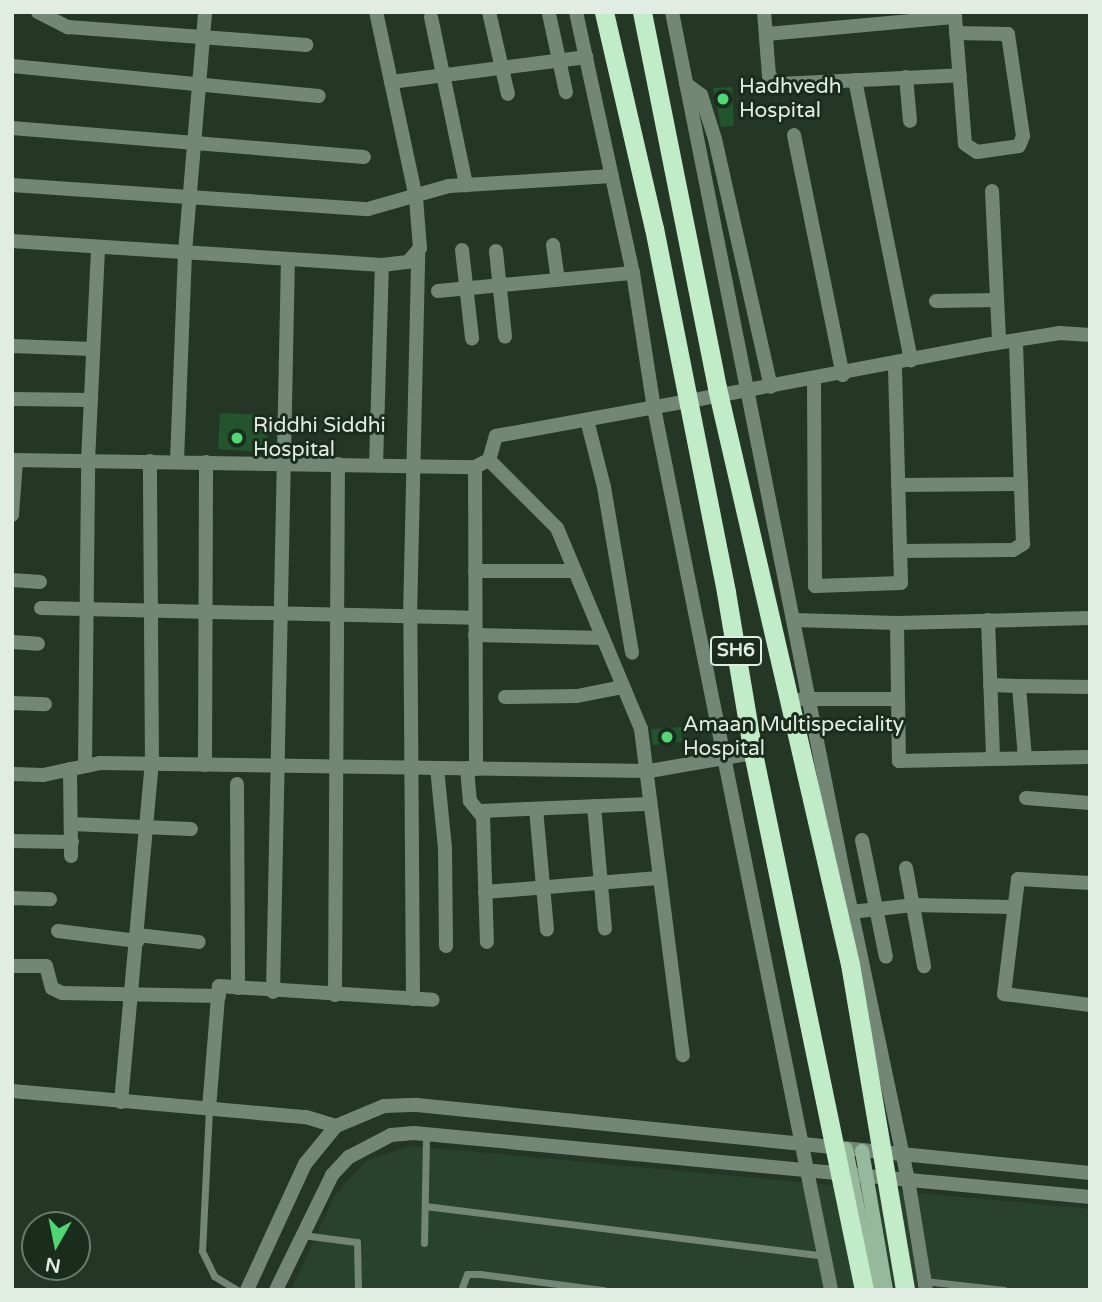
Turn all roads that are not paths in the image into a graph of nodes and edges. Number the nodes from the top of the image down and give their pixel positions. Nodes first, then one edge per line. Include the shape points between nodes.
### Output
1 (38, 12) edge
2 (205, 12) edge
3 (376, 12) edge
4 (489, 12) edge
5 (576, 12) edge
6 (604, 12) edge
7 (642, 12) edge
8 (680, 12) edge
9 (764, 12) edge
10 (672, 13) edge
11 (549, 14) edge
12 (955, 14) edge
13 (431, 17) dead end
14 (956, 33) junction
15 (767, 34) junction
16 (202, 38) junction
17 (306, 45) dead end
18 (586, 57) junction
19 (559, 60) junction
20 (12, 66) edge
21 (502, 68) junction
22 (960, 75) junction
23 (443, 76) junction
24 (906, 78) junction
25 (855, 80) junction
26 (391, 82) junction
27 (686, 84) junction
28 (198, 86) junction
29 (566, 92) dead end
30 (508, 94) dead end
31 (318, 96) dead end
32 (910, 121) dead end
33 (12, 128) edge
34 (794, 135) dead end
35 (194, 145) junction
36 (364, 157) dead end
37 (612, 176) junction
38 (466, 184) junction
39 (12, 185) edge
40 (992, 191) dead end
41 (189, 198) junction
42 (416, 198) junction
43 (12, 241) edge
44 (553, 245) dead end
45 (98, 247) junction
46 (462, 250) dead end
47 (496, 251) dead end
48 (185, 252) junction
49 (418, 254) junction
50 (288, 259) junction
51 (382, 265) junction
52 (633, 273) junction
53 (558, 280) junction
54 (500, 286) junction
55 (466, 289) junction
56 (438, 291) dead end
57 (997, 300) junction
58 (936, 301) dead end
59 (1090, 335) edge
60 (505, 337) dead end
61 (472, 338) dead end
62 (1016, 340) junction
63 (999, 342) junction
64 (12, 346) edge
65 (93, 349) junction
66 (911, 360) junction
67 (895, 363) junction
68 (843, 374) junction
69 (814, 381) junction
70 (771, 387) junction
71 (746, 391) junction
72 (719, 395) junction
73 (12, 399) edge
74 (91, 400) junction
75 (689, 401) junction
76 (654, 408) junction
77 (587, 420) junction
78 (14, 460) edge
79 (489, 460) junction
80 (88, 461) junction
81 (150, 461) junction
82 (177, 461) junction
83 (206, 462) junction
84 (282, 463) junction
85 (338, 464) junction
86 (376, 465) junction
87 (412, 466) junction
88 (475, 467) junction
89 (1021, 484) junction
90 (898, 485) junction
91 (12, 515) edge
92 (900, 551) junction
93 (475, 570) junction
94 (575, 570) junction
95 (12, 580) edge
96 (40, 582) dead end
97 (41, 608) dead end
98 (85, 609) junction
99 (151, 611) junction
100 (203, 612) junction
101 (281, 614) junction
102 (334, 615) junction
103 (410, 617) junction
104 (475, 618) junction
105 (1090, 618) edge
106 (794, 620) junction
107 (988, 621) junction
108 (897, 623) junction
109 (475, 635) junction
110 (603, 638) junction
111 (12, 642) edge
112 (38, 644) dead end
113 (632, 653) dead end
114 (990, 685) junction
115 (1019, 686) junction
116 (623, 687) junction
117 (1090, 687) edge
118 (810, 696) junction
119 (505, 697) dead end
120 (898, 699) junction
121 (12, 703) edge
122 (45, 704) dead end
123 (787, 704) junction
124 (753, 753) junction
125 (1090, 757) edge
126 (1025, 758) junction
127 (723, 759) junction
128 (993, 759) junction
129 (152, 764) junction
130 (205, 765) junction
131 (279, 766) junction
132 (340, 767) junction
133 (78, 768) junction
134 (411, 768) junction
135 (437, 768) junction
136 (472, 769) junction
137 (649, 771) junction
138 (12, 774) edge
139 (237, 784) dead end
140 (1026, 798) dead end
141 (1090, 803) edge
142 (650, 804) junction
143 (594, 806) junction
144 (536, 809) junction
145 (480, 811) junction
146 (71, 824) junction
147 (146, 827) junction
148 (191, 829) dead end
149 (862, 840) dead end
150 (12, 841) edge
151 (906, 868) dead end
152 (658, 878) junction
153 (600, 883) junction
154 (1090, 883) edge
155 (543, 887) junction
156 (485, 892) junction
157 (12, 898) edge
158 (50, 899) dead end
159 (913, 905) junction
160 (1012, 907) junction
161 (877, 909) junction
162 (851, 912) junction
163 (605, 929) dead end
164 (547, 930) dead end
165 (58, 931) dead end
166 (137, 938) junction
167 (199, 942) dead end
168 (487, 942) dead end
169 (446, 946) dead end
170 (886, 957) dead end
171 (12, 966) edge
172 (924, 966) dead end
173 (238, 988) junction
174 (273, 992) junction
175 (132, 993) junction
176 (335, 995) junction
177 (219, 996) junction
178 (413, 999) junction
179 (433, 1000) dead end
180 (1090, 1005) edge
181 (683, 1055) dead end
182 (12, 1091) edge
183 (121, 1102) junction
184 (209, 1109) junction
185 (336, 1126) junction
186 (640, 1129) junction
187 (426, 1134) junction
188 (801, 1145) junction
189 (840, 1149) junction
190 (870, 1152) junction
191 (638, 1154) junction
192 (904, 1157) junction
193 (806, 1169) junction
194 (860, 1173) junction
195 (1090, 1173) edge
196 (908, 1179) junction
197 (1090, 1197) edge
198 (425, 1206) junction
199 (300, 1235) junction
200 (424, 1243) dead end
201 (824, 1256) junction
202 (925, 1285) edge
203 (560, 1287) edge
204 (236, 1290) edge
205 (247, 1290) edge
206 (275, 1290) edge
207 (358, 1290) edge
208 (461, 1290) edge
209 (604, 1290) edge
210 (831, 1290) edge
211 (864, 1290) edge
212 (874, 1290) edge
213 (886, 1290) edge
214 (905, 1290) edge
215 (1004, 1290) edge

1 - 16 street via 68,27
2 - 16 street
3 - 26 street
4 - 21 street
5 - 18 street
6 - 75 highway, SH6
7 - 72 highway
8 - 10 street
9 - 15 street
10 - 27 street
11 - 19 street
12 - 14 street
12 - 15 street
13 - 23 street
14 - 22 street
14 - 22 street via 1008,34 1023,136 1019,146 977,152 965,144
15 - 25 street via 773,82
16 - 17 street
16 - 28 street
18 - 19 street
18 - 37 street
19 - 21 street
19 - 29 street
20 - 28 street
21 - 23 street
21 - 30 street
22 - 24 street
23 - 26 street
23 - 38 street
24 - 25 street
24 - 32 street
25 - 66 street
26 - 42 street
27 - 70 street via 701,95 715,139
27 - 71 street
28 - 31 street
28 - 35 street
33 - 35 street
34 - 68 street
35 - 36 street
35 - 41 street
37 - 38 street
37 - 52 street
38 - 42 street via 439,187
39 - 41 street
40 - 57 street
41 - 42 street via 368,209
41 - 48 street
42 - 49 street
43 - 45 street
44 - 53 street
45 - 48 street
45 - 65 street
46 - 55 street
47 - 54 street
48 - 50 street
48 - 82 street
49 - 51 street via 408,262
49 - 87 street
50 - 51 street
50 - 84 street
51 - 86 street
52 - 53 street
52 - 76 street
53 - 54 street
54 - 55 street
54 - 60 street
55 - 56 street
55 - 61 street
57 - 58 street
57 - 63 street
59 - 62 street via 1060,333
62 - 63 street
62 - 89 street
63 - 66 street
64 - 65 street
65 - 74 street
66 - 67 street
67 - 68 street
67 - 90 street
68 - 69 street
69 - 70 street
69 - 92 street via 815,586 901,583
70 - 71 street
71 - 72 street
71 - 106 street
72 - 75 street
72 - 123 highway
73 - 74 street
74 - 80 street
75 - 76 street
75 - 124 highway, SH6
76 - 77 street
76 - 127 street
77 - 79 street via 496,436
77 - 113 street via 604,487
78 - 80 street
78 - 91 street
79 - 88 street
79 - 94 street via 557,528
80 - 81 street
80 - 98 street
81 - 82 street
81 - 99 street
82 - 83 street
83 - 84 street
83 - 100 street
84 - 85 street
84 - 101 street
85 - 86 street
85 - 102 street
86 - 87 street
87 - 88 street
87 - 103 street
88 - 93 street
89 - 90 street
89 - 92 street via 1020,550
90 - 92 street
93 - 94 street
93 - 104 street
94 - 110 street
95 - 96 street
97 - 98 street
98 - 99 street
98 - 133 street
99 - 100 street
99 - 129 street
100 - 101 street
100 - 130 street
101 - 102 street
101 - 131 street
102 - 103 street
102 - 132 street
103 - 104 street
103 - 134 street
104 - 109 street
105 - 107 street
106 - 108 street
106 - 118 street
107 - 108 street
107 - 114 street
108 - 120 street
109 - 110 street
109 - 136 street
110 - 116 street
111 - 112 street
114 - 115 street
114 - 128 street
115 - 117 street
115 - 126 street
116 - 119 street via 577,696
116 - 137 street via 641,729
118 - 120 street
118 - 123 street
118 - 162 street
120 - 128 street via 899,761
121 - 122 street
123 - 190 highway via 850,964
124 - 127 street
124 - 189 highway, SH6
125 - 126 street
126 - 128 street
127 - 137 street
127 - 188 street
129 - 130 street
129 - 133 street
129 - 147 street
130 - 131 street
131 - 132 street
131 - 174 street
132 - 134 street
132 - 176 street
133 - 138 street
133 - 146 street
134 - 135 street
134 - 178 street
135 - 136 street
135 - 169 street via 445,848
136 - 137 street
136 - 145 street via 470,801
137 - 142 street
139 - 173 street
140 - 141 street
142 - 143 street
142 - 152 street
143 - 144 street
143 - 153 street
144 - 145 street
144 - 155 street
145 - 156 street
146 - 147 street
146 - 150 street via 71,849
147 - 148 street
147 - 166 street
149 - 161 street
151 - 159 street
152 - 153 street
152 - 181 street
153 - 155 street
153 - 163 street
154 - 160 street via 1024,877 1013,886
155 - 156 street
155 - 164 street
156 - 168 street
157 - 158 street
159 - 160 street
159 - 161 street
159 - 172 street
160 - 180 street via 1004,994
161 - 162 street
161 - 170 street
162 - 192 street
165 - 166 street
166 - 167 street
166 - 175 street
171 - 175 street via 46,966 52,988 62,993
173 - 174 street
173 - 177 street via 219,986
174 - 176 street
175 - 177 street
175 - 183 street
176 - 178 street
177 - 184 street
178 - 179 street
182 - 183 street
183 - 184 street
184 - 185 street via 306,1117
184 - 204 lane via 202,1251 214,1276
185 - 186 street via 368,1110 417,1105
185 - 205 street via 305,1164
186 - 188 street
186 - 191 street
187 - 191 street
187 - 198 lane
187 - 199 street via 391,1135 349,1157 332,1175
188 - 189 street
188 - 193 street
189 - 190 street
189 - 194 highway, SH6
190 - 192 street
190 - 194 highway
191 - 193 street
192 - 195 street
192 - 196 street
193 - 194 street
193 - 201 street
194 - 196 street
194 - 211 highway, SH6
194 - 212 main road
194 - 213 main road
194 - 214 highway
196 - 197 street
196 - 202 street
198 - 200 lane
198 - 201 lane
199 - 206 street
199 - 207 lane via 357,1241
201 - 210 street
202 - 215 lane
203 - 208 lane via 467,1274
203 - 209 lane

